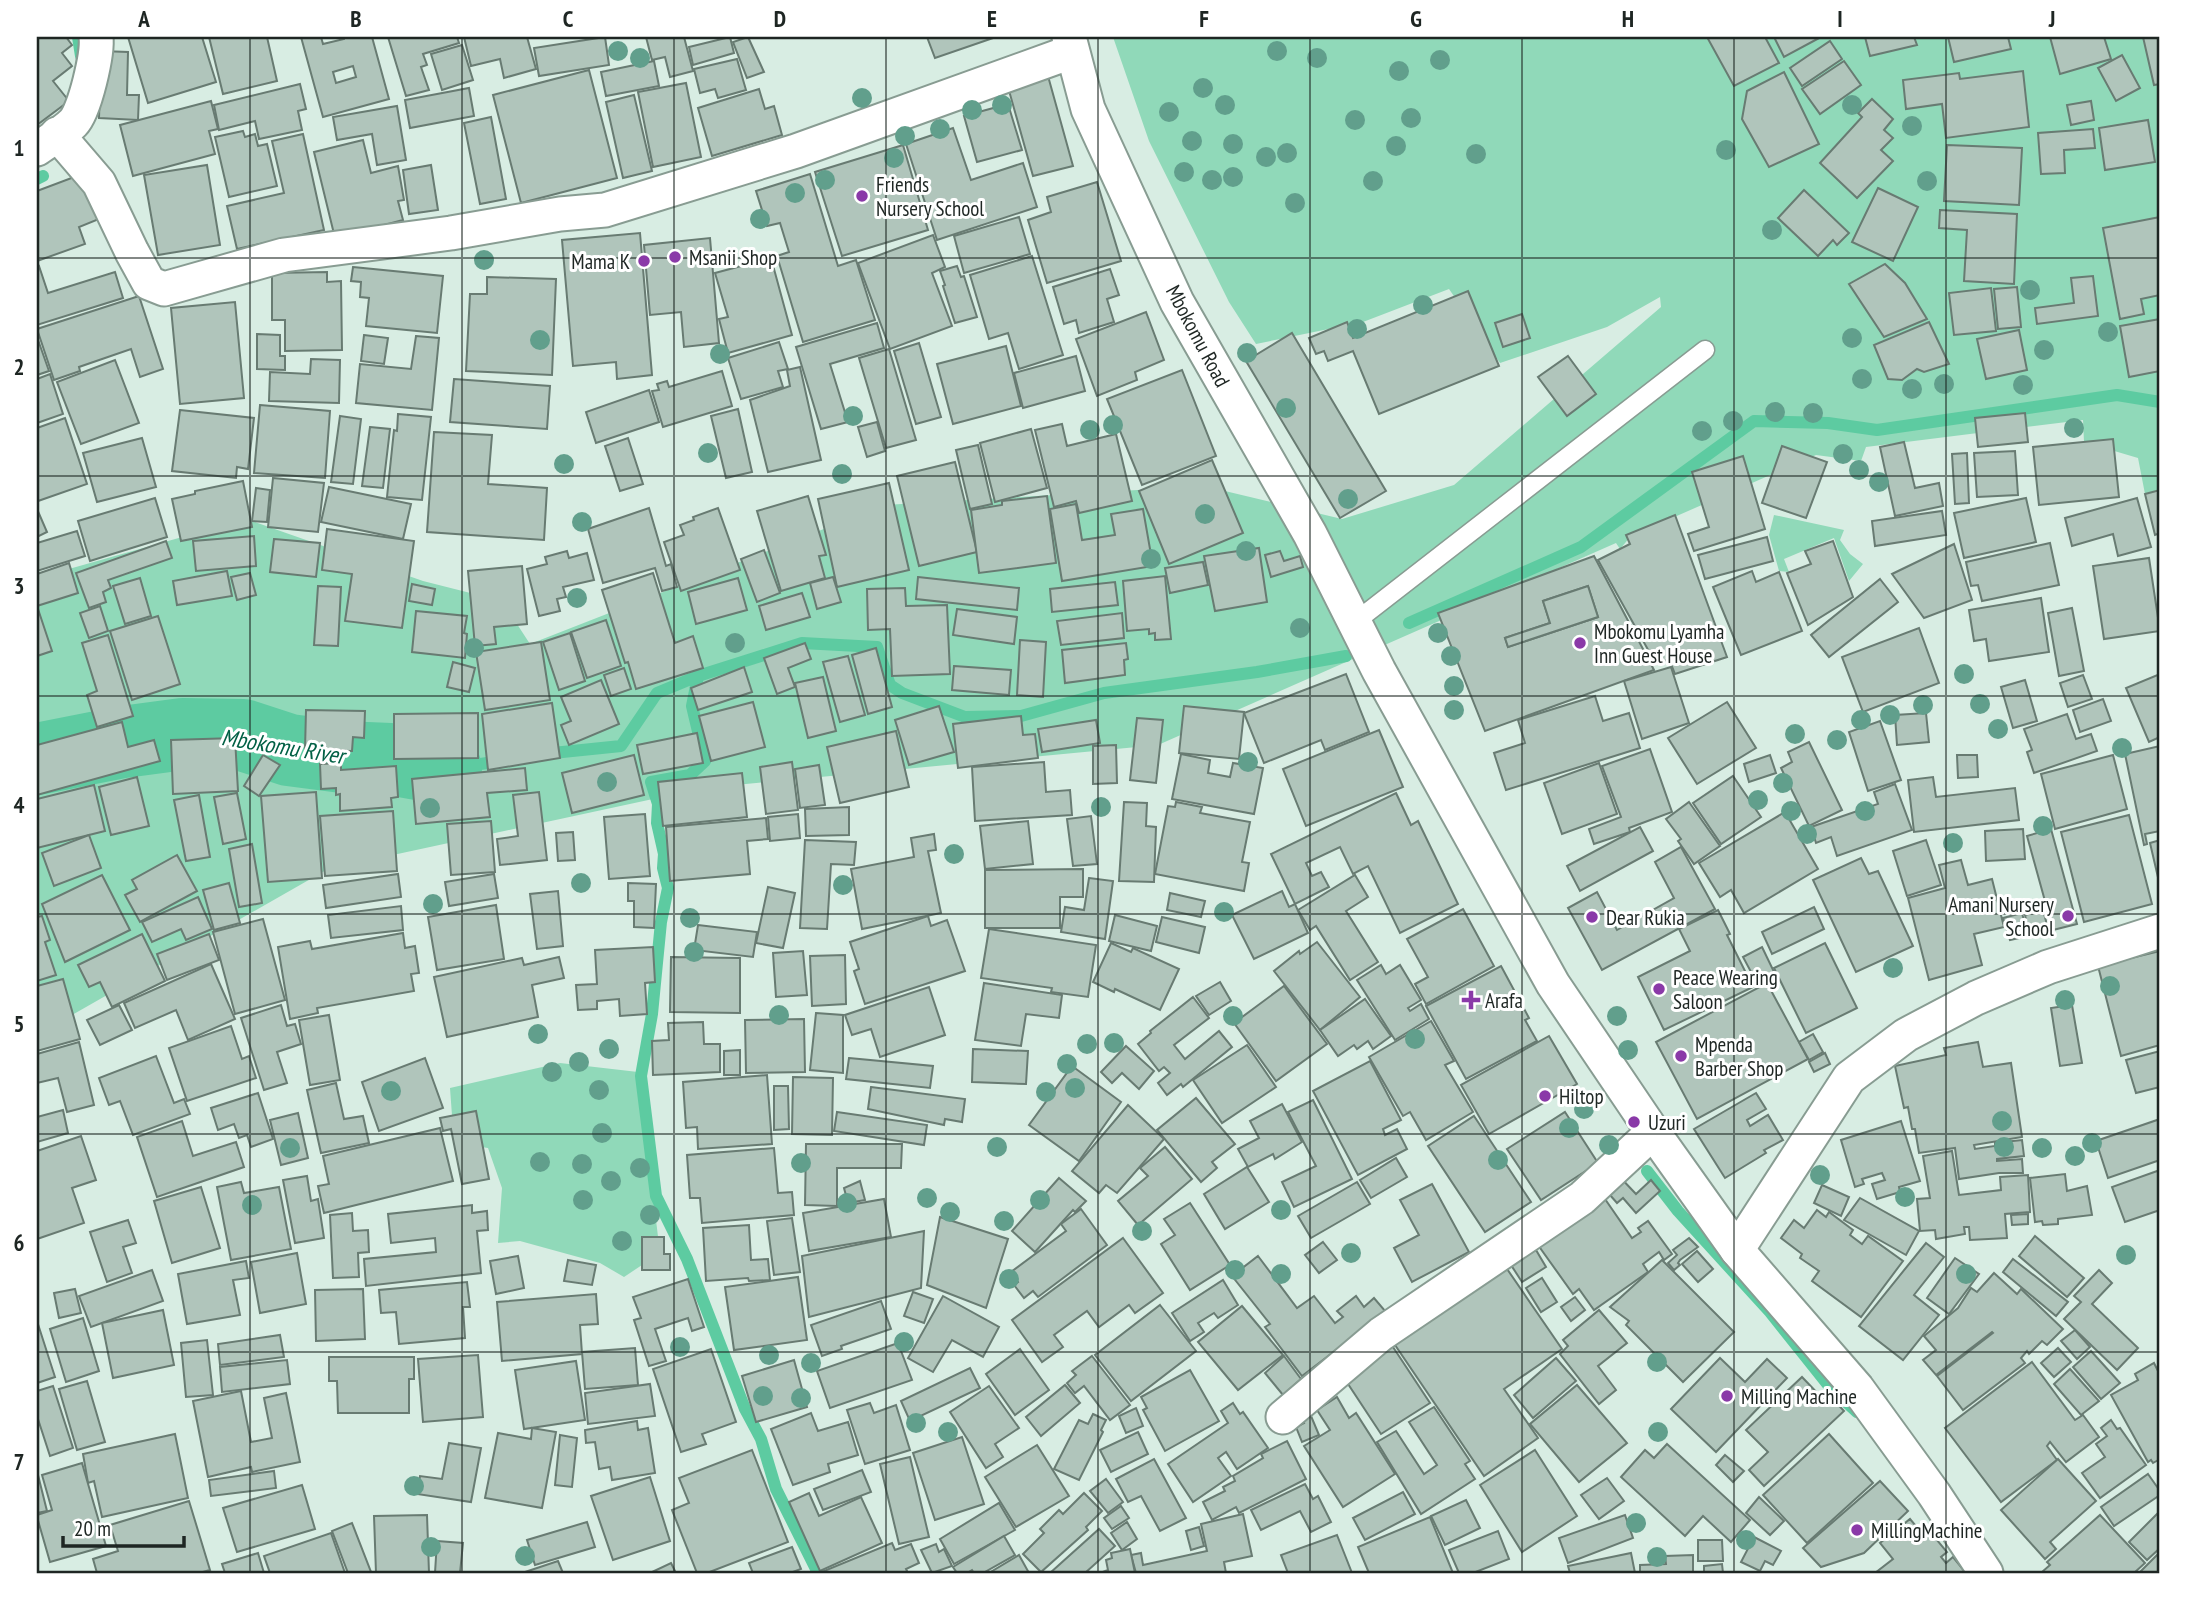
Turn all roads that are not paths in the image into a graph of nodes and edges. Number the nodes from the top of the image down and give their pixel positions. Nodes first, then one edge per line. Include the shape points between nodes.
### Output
1 (96, 37) edge
2 (1070, 44) edge
3 (47, 142) edge
4 (1705, 349) dead end
5 (1355, 622) junction
6 (2160, 931) edge
7 (1653, 1132) junction
8 (1737, 1250) junction
9 (1283, 1416) dead end
10 (1986, 1573) edge

1 - 3 street via 76,120
2 - 3 street via 796,151 606,210 284,255 164,289 149,283 99,183
2 - 5 street, Mbokomu Road via 1088,109 1177,302
4 - 5 lane
5 - 7 street, Mbokomu Road via 1553,984
6 - 8 street via 2048,967 1906,1035 1849,1078
7 - 8 street, Mbokomu Road
7 - 9 street via 1582,1198 1381,1334
8 - 10 street, Mbokomu Road via 1857,1388

